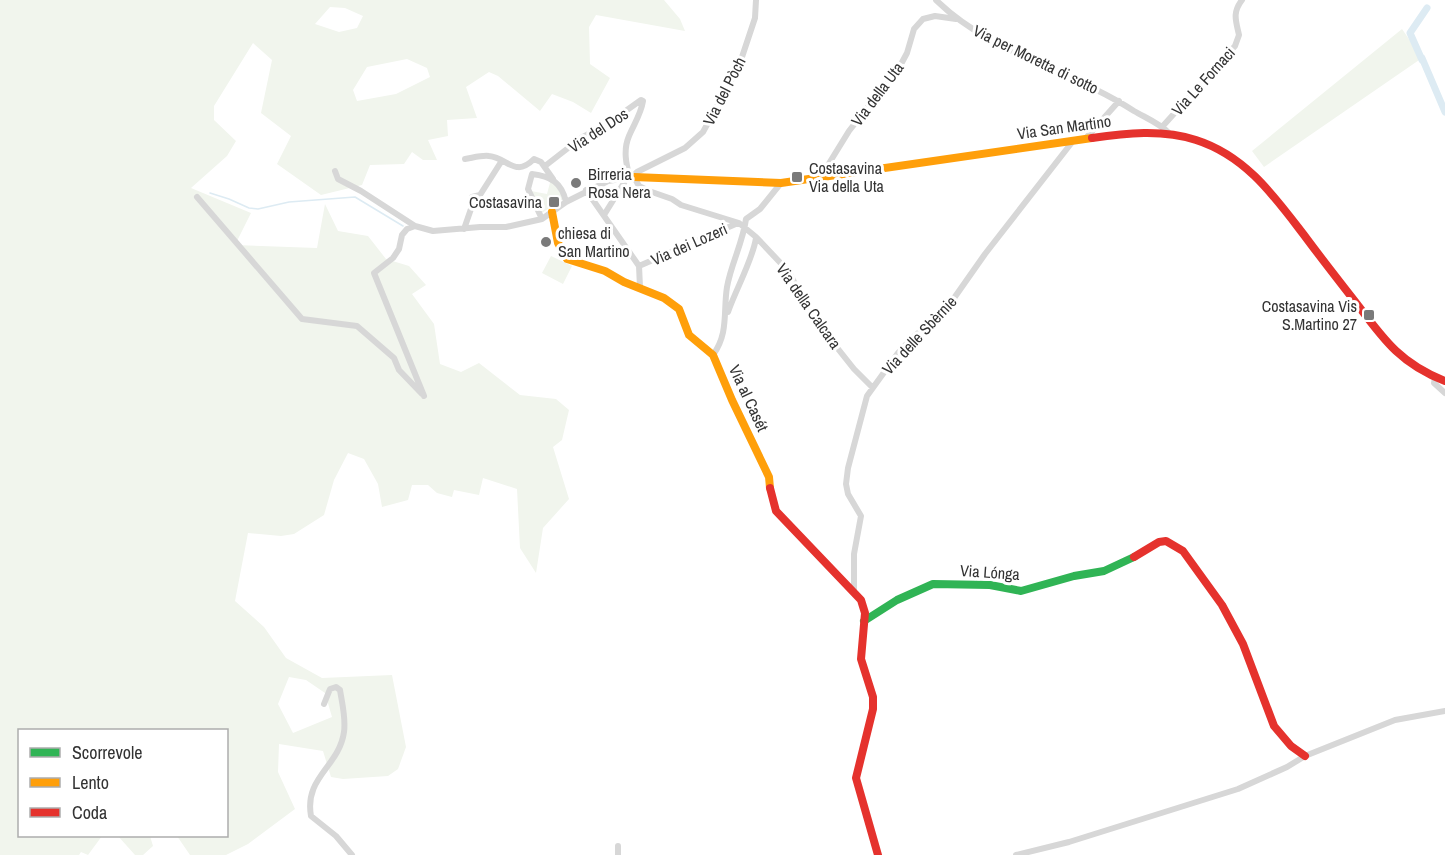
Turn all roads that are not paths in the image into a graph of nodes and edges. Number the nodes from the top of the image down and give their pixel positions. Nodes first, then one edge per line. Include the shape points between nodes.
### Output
1 (756, 0) edge
2 (1242, 0) edge
3 (937, 1) edge
4 (935, 16) junction
5 (957, 19) junction
6 (1119, 101) junction
7 (1166, 130) junction
8 (1086, 138) junction
9 (1073, 140) junction
10 (465, 159) dead end
11 (501, 162) junction
12 (545, 166) junction
13 (335, 171) dead end
14 (630, 178) junction
15 (820, 178) junction
16 (552, 179) junction
17 (781, 183) junction
18 (586, 190) junction
19 (197, 197) dead end
20 (566, 202) junction
21 (552, 212) junction
22 (604, 215) junction
23 (542, 219) junction
24 (742, 225) junction
25 (415, 226) junction
26 (464, 229) junction
27 (756, 237) junction
28 (639, 266) junction
29 (640, 287) junction
30 (726, 318) junction
31 (713, 355) junction
32 (1435, 378) junction
33 (1445, 381) edge
34 (873, 387) junction
35 (1445, 393) edge
36 (854, 592) junction
37 (864, 621) junction
38 (324, 704) dead end
39 (1445, 711) edge
40 (1305, 756) junction
41 (618, 846) dead end
42 (352, 855) edge
43 (618, 855) edge
44 (878, 855) edge
45 (1016, 855) edge

1 - 14 street, Via del Pòch via 755,18 739,66 704,132 685,148
2 - 7 street, Via Le Fornaci via 1235,11 1239,35 1234,46
3 - 4 street
3 - 5 street, Via per Moretta di sotto
4 - 5 street
4 - 15 street, Via della Uta via 914,29 900,66 849,131
5 - 6 street, Via per Moretta di sotto via 1041,65
6 - 7 street, Via per Moretta di sotto
6 - 8 street
7 - 8 street, Via San Martino
7 - 32 street, Via San Martino via 1211,144 1258,178 1387,344
8 - 9 street, Via San Martino
9 - 15 street, Via San Martino
9 - 34 street, Via delle Sbèrnie via 952,301 898,353
10 - 11 street via 490,156
11 - 12 street via 521,167 534,159
11 - 26 street via 480,195 472,197
12 - 14 street, Via del Dos via 641,100 642,109 625,146
12 - 16 street
13 - 25 street via 338,179
14 - 17 street, Via San Martino
14 - 18 street, Via San Martino
14 - 22 street
14 - 24 street, Via della Calcara via 681,205
15 - 17 street, Via San Martino
16 - 20 street via 564,192
16 - 23 street via 532,174 528,189
17 - 24 street
18 - 20 street, Via San Martino
18 - 22 street, Via dei Lozeri
19 - 25 street via 302,319 357,326 394,358 399,370 424,396 374,273 393,258 402,235
20 - 21 street, Via San Martino
21 - 23 street, Via San Martino
21 - 29 street, Via al Casét via 562,255
22 - 28 street, Via dei Lozeri
23 - 26 street via 506,227
24 - 27 street, Via della Calcara
24 - 28 street, Via dei Lozeri via 731,225
24 - 30 street via 727,287
25 - 26 street via 434,231
27 - 30 street
27 - 34 street, Via della Calcara via 789,273 823,330
28 - 29 street, Via dei Lozeri
29 - 31 street, Via al Casét via 679,309 689,335
30 - 31 street
31 - 36 street, Via al Casét via 769,477 776,511
32 - 33 street, Via San Martino
32 - 35 street via 1434,383
34 - 36 street, Via delle Sbèrnie via 867,396 846,484 861,516 854,554
36 - 37 street via 864,608
37 - 40 street, Via Lónga via 933,584 990,585 1021,591 1113,567 1159,542 1175,544 1222,606 1243,644 1274,726
37 - 44 street via 861,659 873,709 856,778
38 - 42 street via 330,689 340,690 344,731 336,755 311,792 311,816
39 - 40 street via 1395,720
40 - 45 street via 1238,789
41 - 43 street

